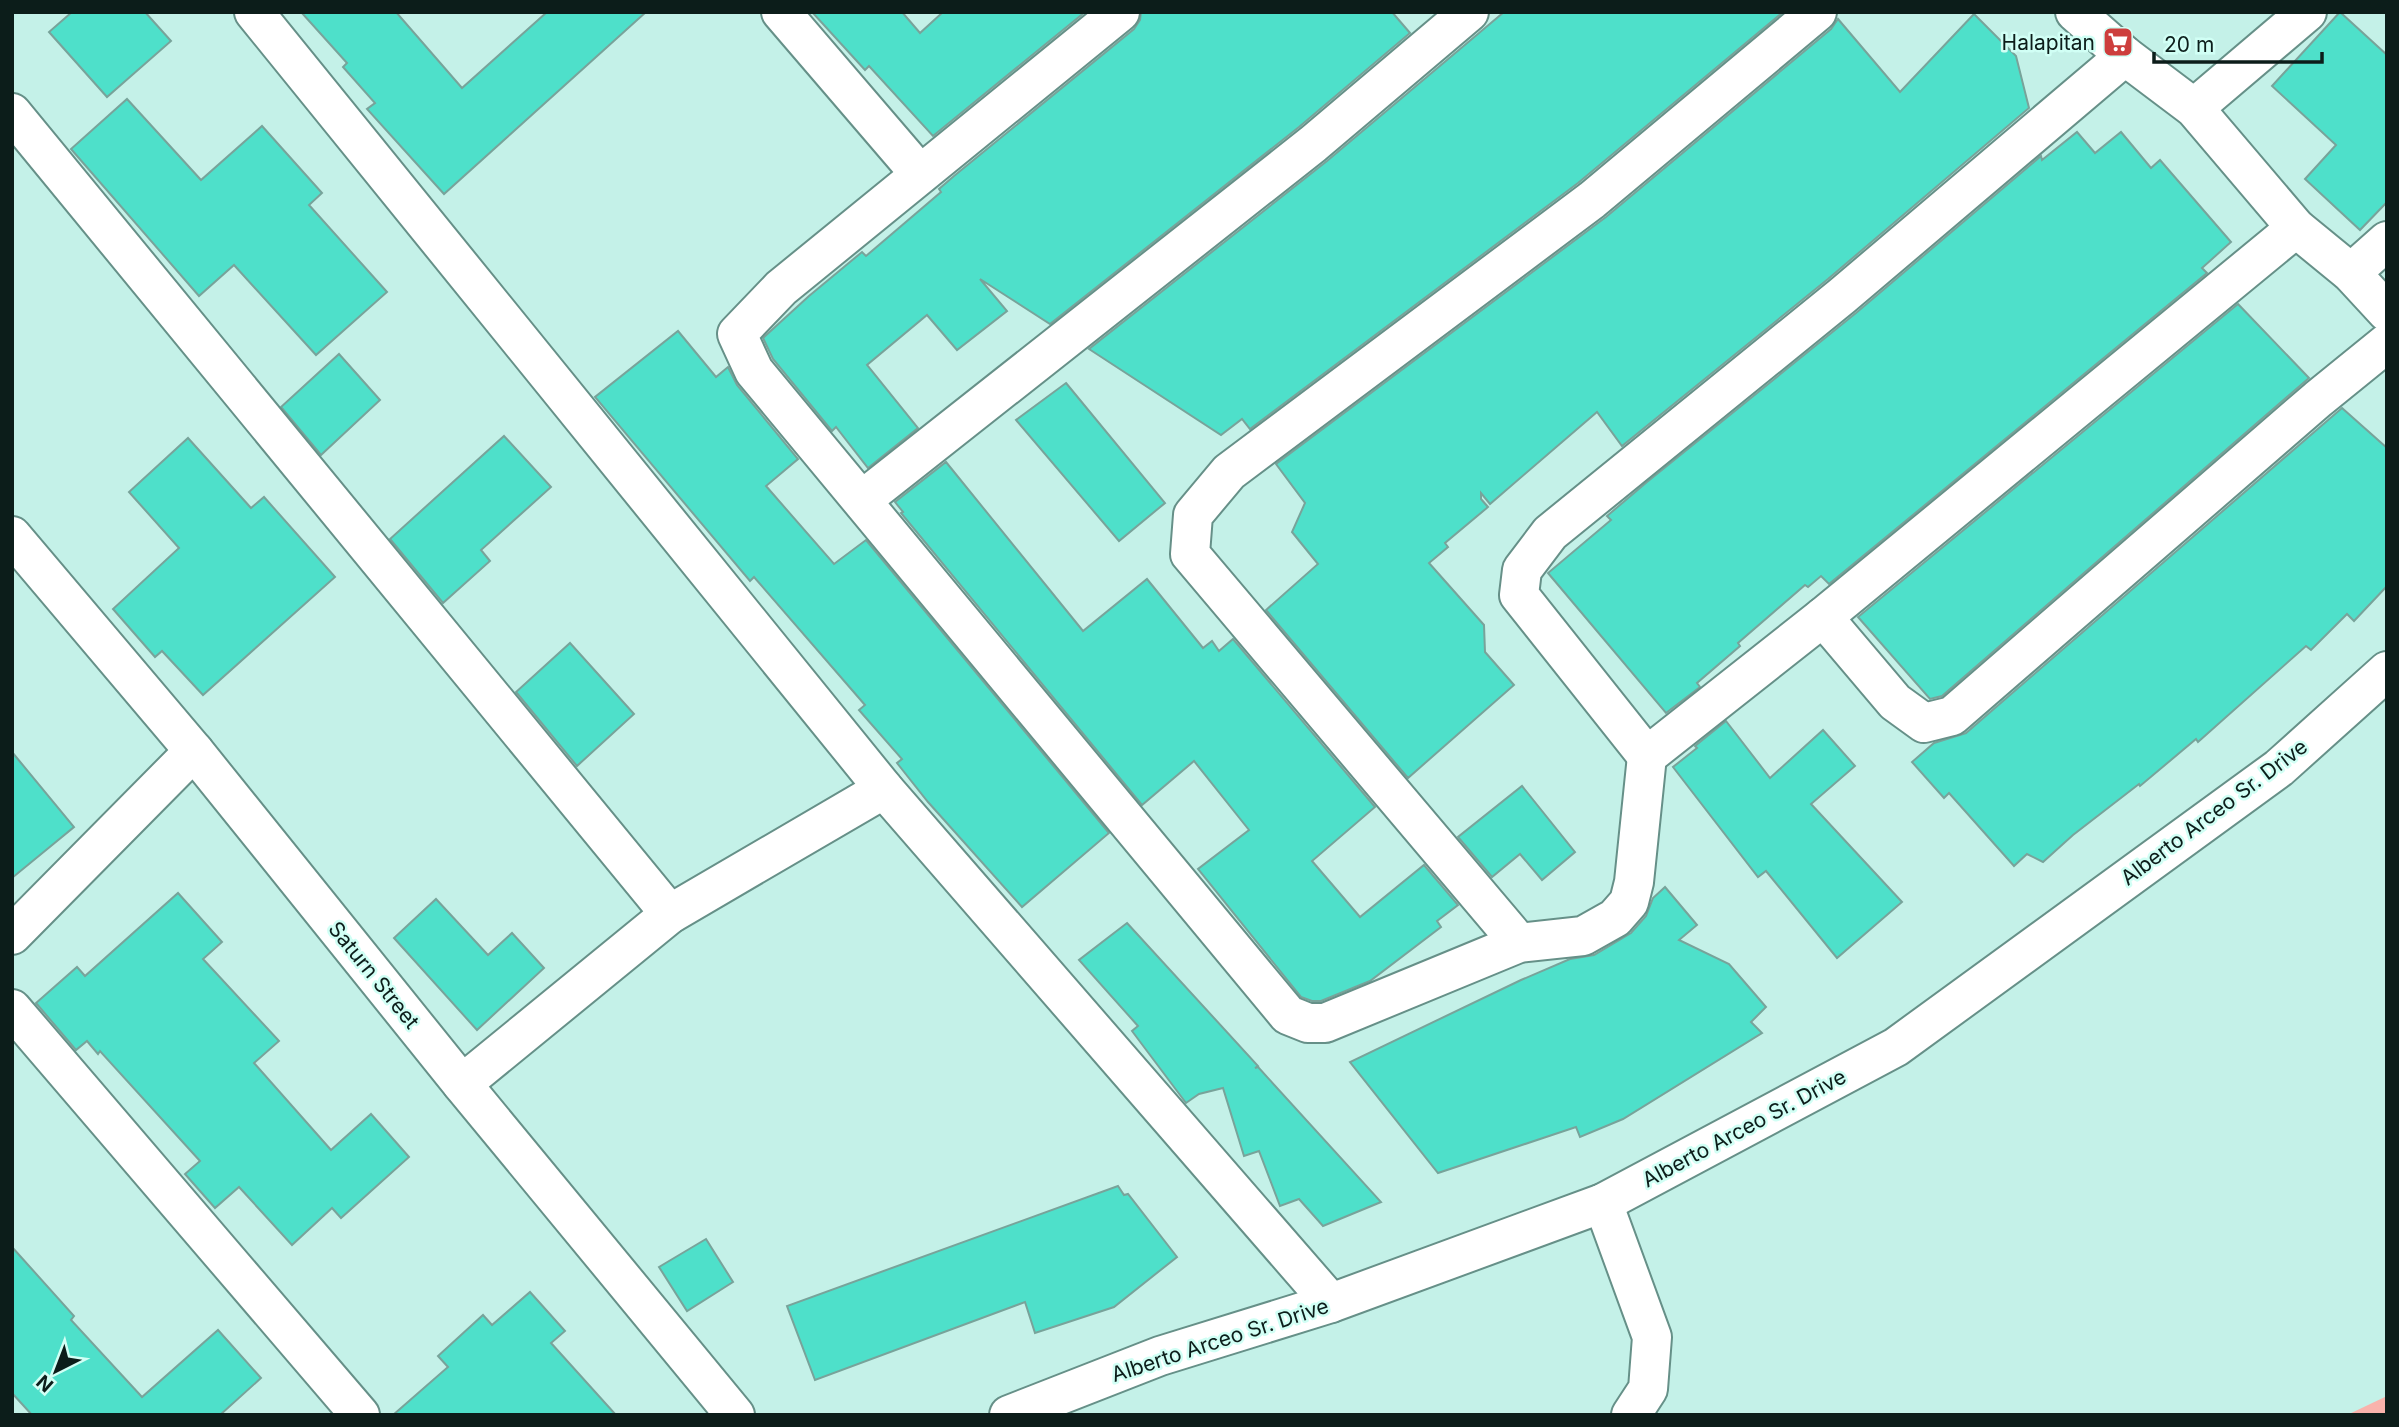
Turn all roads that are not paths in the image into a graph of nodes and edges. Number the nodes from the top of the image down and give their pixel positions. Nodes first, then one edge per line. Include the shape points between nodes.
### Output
1 (254, 12) edge
2 (781, 12) edge
3 (1121, 12) edge
4 (1469, 12) edge
5 (1817, 12) edge
6 (2075, 12) edge
7 (2307, 12) edge
8 (2125, 56) junction
9 (2194, 108) junction
10 (12, 113) edge
11 (920, 174) junction
12 (2296, 228) junction
13 (2387, 241) edge
14 (2351, 273) junction
15 (2387, 312) edge
16 (2387, 343) edge
17 (862, 500) junction
18 (12, 536) edge
19 (1823, 617) junction
20 (2387, 671) edge
21 (194, 751) junction
22 (1647, 756) junction
23 (884, 789) junction
24 (670, 914) junction
25 (12, 935) edge
26 (1519, 943) junction
27 (12, 1009) edge
28 (462, 1084) junction
29 (1604, 1203) junction
30 (1331, 1303) junction
31 (360, 1415) edge
32 (735, 1415) edge
33 (1009, 1415) edge
34 (1631, 1415) edge

1 - 23 street
2 - 11 street
3 - 11 street
4 - 17 street via 1313,144
5 - 26 street via 1592,200 1229,472 1194,515 1190,554
6 - 8 street
7 - 9 street
8 - 9 street
8 - 22 street via 1842,296 1550,533 1522,570 1519,596
9 - 12 street
10 - 24 street
11 - 17 street via 782,288 737,334 754,370
12 - 14 street
12 - 19 street
13 - 14 street
14 - 15 street
16 - 19 street via 1952,716 1924,723 1895,702
17 - 26 street via 1288,1015 1308,1023 1325,1023
18 - 21 street, Saturn Street
19 - 22 street
20 - 29 street, Alberto Arceo Sr. Drive via 2279,768 1896,1047
21 - 25 street
21 - 28 street, Saturn Street
22 - 26 street via 1629,902 1615,918 1583,936
23 - 24 street
23 - 30 street
24 - 28 street
27 - 31 street
28 - 32 street, Saturn Street
29 - 30 street, Alberto Arceo Sr. Drive
29 - 34 street via 1652,1337 1648,1389
30 - 33 street, Alberto Arceo Sr. Drive via 1160,1356

